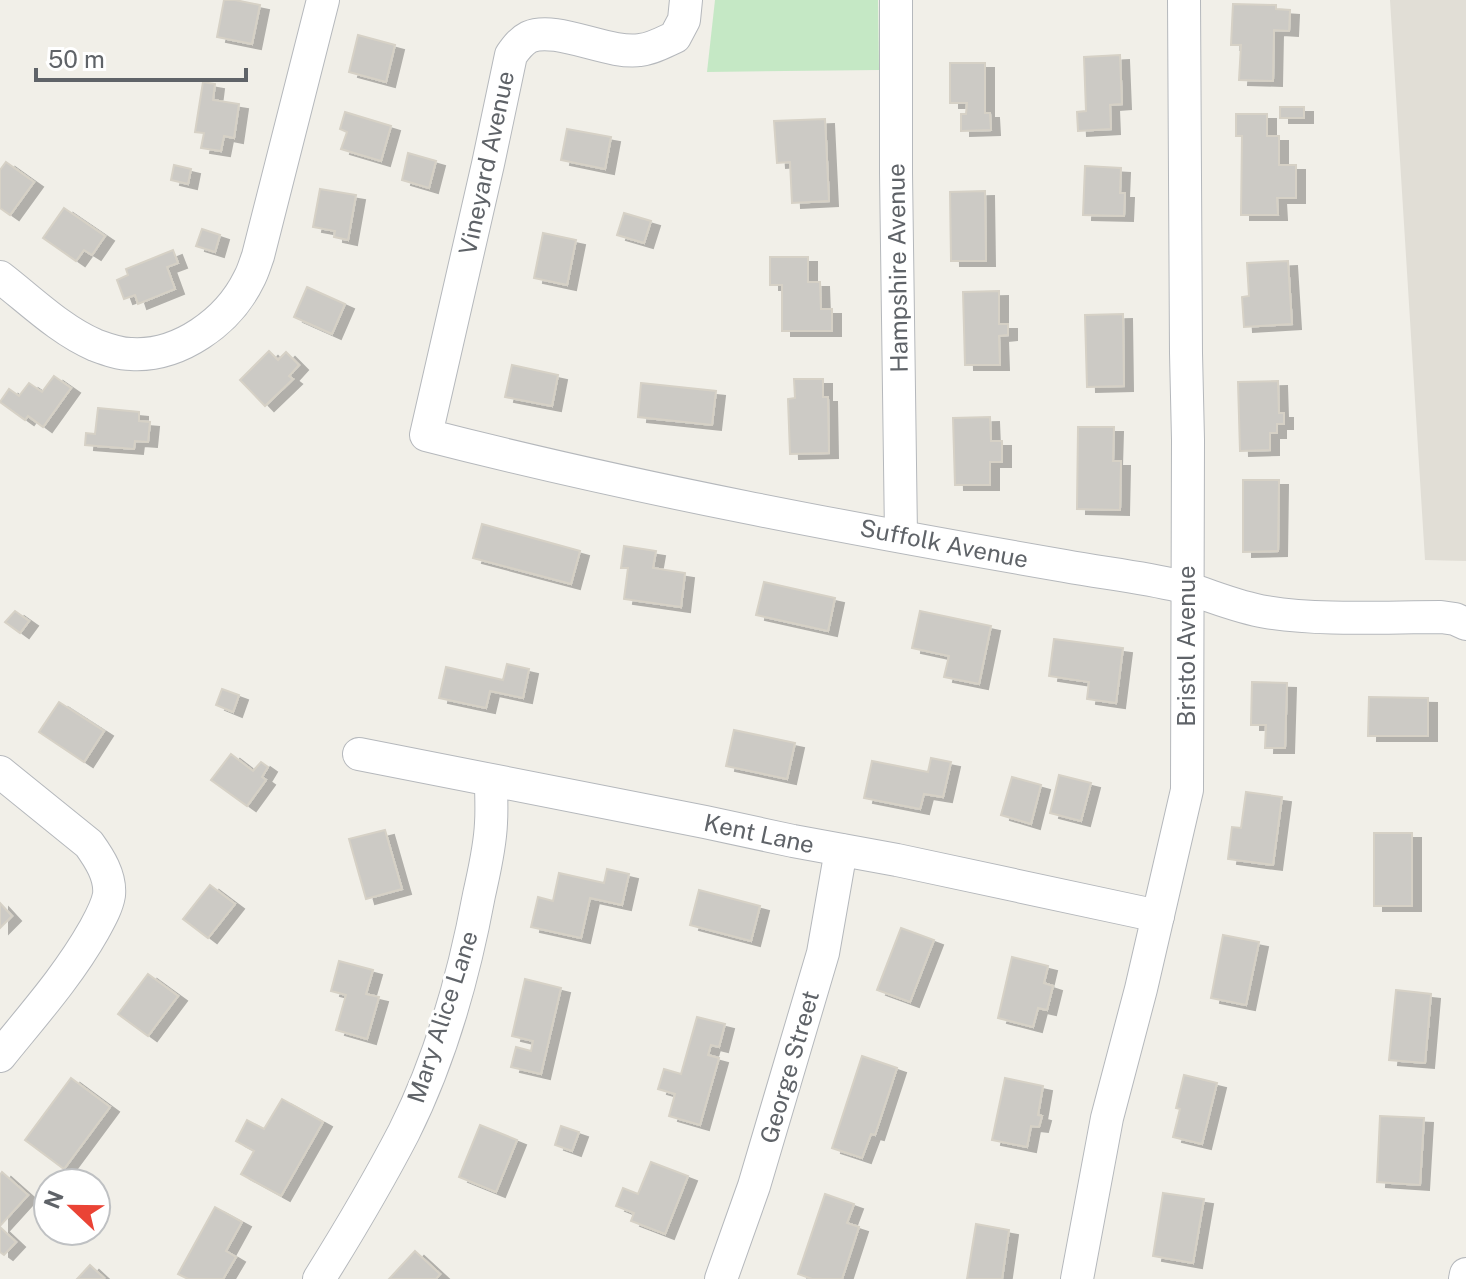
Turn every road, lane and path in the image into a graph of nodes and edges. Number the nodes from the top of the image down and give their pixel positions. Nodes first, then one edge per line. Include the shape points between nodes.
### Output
1 (323, 0) edge
2 (686, 0) edge
3 (896, 0) edge
4 (1184, 0) edge
5 (0, 277) edge
6 (426, 435) joint
7 (901, 536) junction
8 (1187, 589) junction
9 (1466, 624) edge
10 (359, 754) dead end
11 (0, 772) edge
12 (491, 781) junction
13 (841, 850) junction
14 (1158, 916) junction
15 (0, 1056) edge
16 (319, 1279) edge
17 (721, 1279) edge
18 (1077, 1279) edge

1 - 5 street via 258,256 239,296 211,326 176,346 152,352 111,351 75,334
2 - 6 street, Vineyard Avenue via 675,37 641,50 542,34 529,37 511,55
3 - 7 street, Hampshire Avenue
4 - 8 street, Bristol Avenue
6 - 7 street, Suffolk Avenue via 692,496
7 - 8 street, Suffolk Avenue
8 - 9 street, Suffolk Avenue via 1269,613 1441,617
8 - 14 street, Bristol Avenue via 1187,790
10 - 12 street, Kent Lane
11 - 15 street via 89,844 106,874 109,894 76,961
12 - 13 street, Kent Lane
12 - 16 street, Mary Alice Lane via 487,855 439,1047 405,1130
13 - 14 street, Kent Lane
13 - 17 street, George Street via 823,953 803,1025
14 - 18 street, Bristol Avenue via 1107,1118

